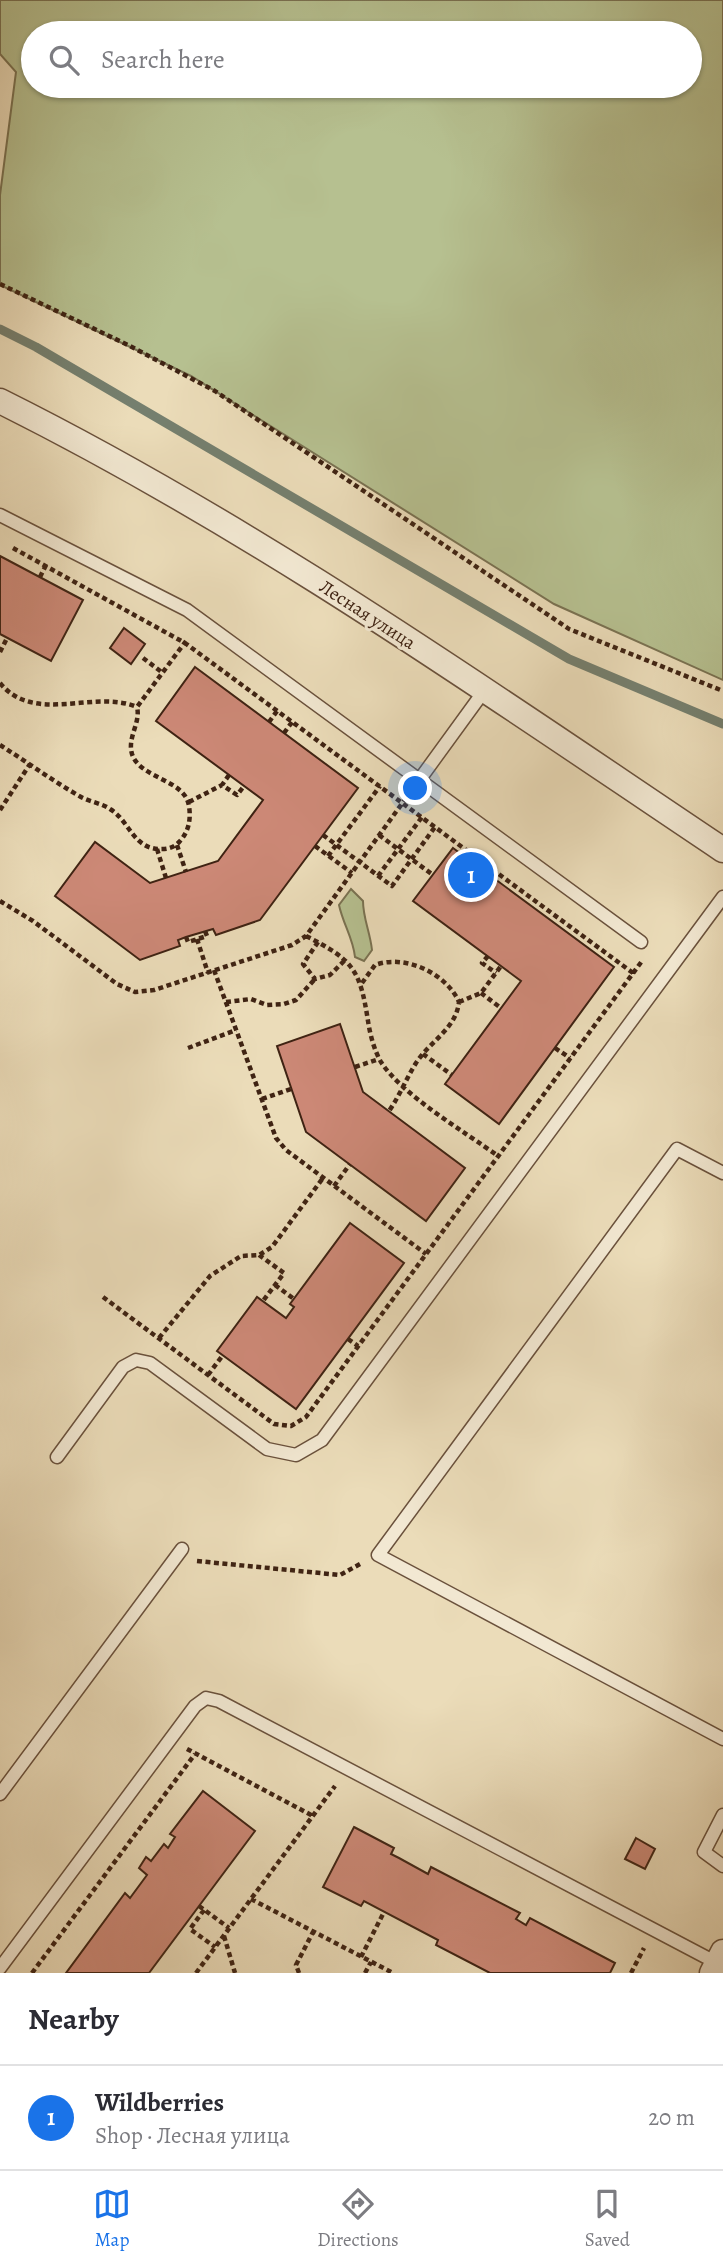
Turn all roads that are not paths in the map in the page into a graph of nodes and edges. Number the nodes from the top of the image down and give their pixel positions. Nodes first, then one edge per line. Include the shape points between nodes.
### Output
1 (0, 401) edge
2 (0, 515) edge
3 (484, 691) junction
4 (420, 779) junction
5 (723, 850) edge
6 (723, 897) edge
7 (641, 942) road end
8 (723, 1173) edge
9 (57, 1457) dead end
10 (179, 1553) road end
11 (723, 1739) edge
12 (0, 1794) edge
13 (723, 1815) edge
14 (723, 1866) edge
15 (717, 1963) edge
16 (0, 1968) edge

1 - 3 street, Лесная улица via 105,454 274,552
2 - 4 lane via 187,610
3 - 4 lane
3 - 5 street, Лесная улица
4 - 7 lane
6 - 9 lane via 322,1440 296,1455 267,1449 150,1363 136,1360 123,1367
8 - 11 lane via 677,1149 378,1555
10 - 12 lane
13 - 14 lane via 704,1852
15 - 16 lane via 219,1701 206,1699 195,1706

